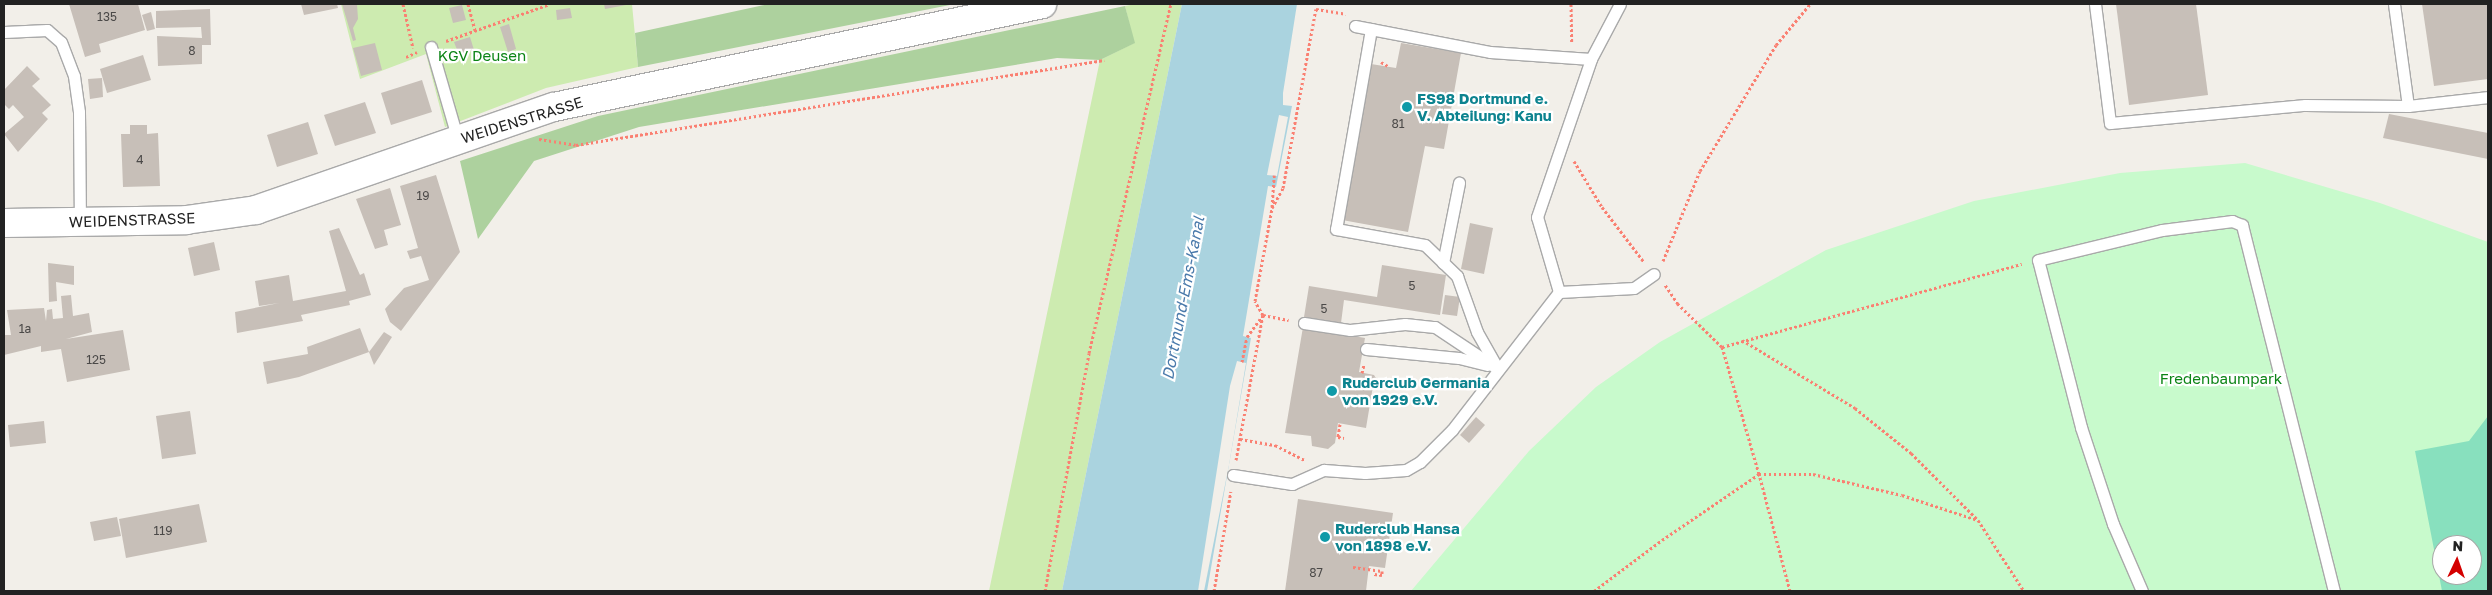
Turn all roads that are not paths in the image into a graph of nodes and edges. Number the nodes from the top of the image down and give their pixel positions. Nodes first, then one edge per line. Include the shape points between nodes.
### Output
1 (1042, 4) edge
2 (1620, 4) edge
3 (2095, 4) edge
4 (2394, 4) edge
5 (1355, 26) dead end
6 (1370, 29) junction
7 (4, 32) edge
8 (431, 47) road end
9 (1591, 59) junction
10 (2488, 97) edge
11 (2408, 106) junction
12 (458, 140) junction
13 (1459, 182) dead end
14 (80, 222) junction
15 (4, 223) edge
16 (1444, 263) junction
17 (1654, 274) road end
18 (1559, 292) junction
19 (1304, 323) road end
20 (1366, 349) dead end
21 (1498, 368) junction
22 (1233, 475) road end
23 (2142, 591) edge
24 (2334, 591) edge

1 - 12 street, WEIDENSTRASSE via 554,107
2 - 9 lane
3 - 11 lane via 2110,123 2305,105
4 - 11 lane
5 - 6 lane
6 - 9 lane via 1490,52
6 - 16 lane via 1336,229 1425,245
7 - 14 lane via 47,30 61,42 74,76 79,112
8 - 12 lane
9 - 18 lane via 1537,217
10 - 11 lane
12 - 14 street, WEIDENSTRASSE via 256,210 186,220
13 - 16 lane
14 - 15 street, WEIDENSTRASSE
16 - 21 lane via 1457,276 1477,332
17 - 18 lane via 1634,288
18 - 21 lane
19 - 21 lane via 1350,330 1405,324 1435,327
20 - 21 lane via 1459,358
21 - 22 lane via 1452,430 1420,462 1406,470 1324,470 1292,484
23 - 24 lane via 2113,524 2081,427 2038,260 2162,230 2232,221 2242,225

